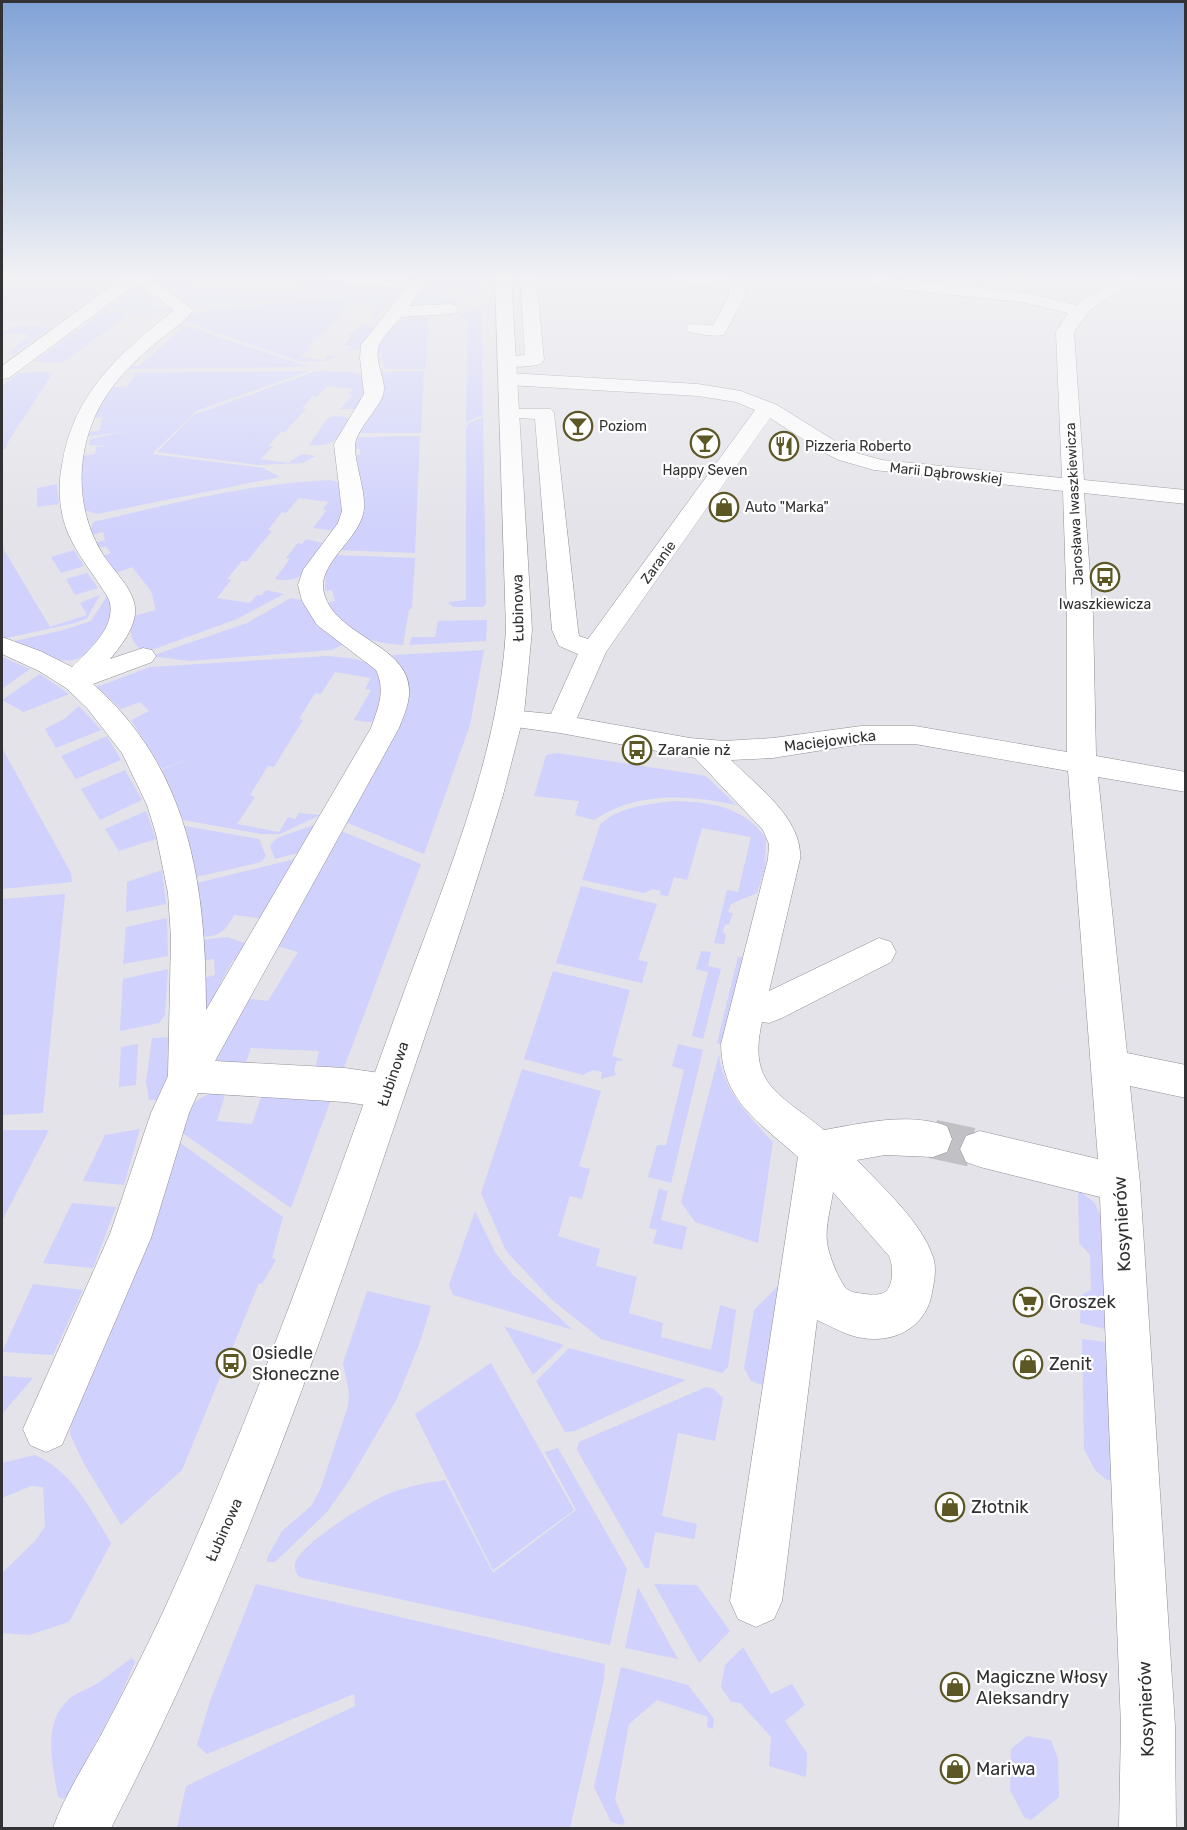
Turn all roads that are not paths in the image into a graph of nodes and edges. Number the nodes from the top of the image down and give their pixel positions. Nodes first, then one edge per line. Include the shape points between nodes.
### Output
1 (19, 361) edge
2 (123, 361) edge
3 (369, 361) edge
4 (508, 361) edge
5 (531, 361) edge
6 (1067, 361) edge
7 (508, 370) junction
8 (2, 374) edge
9 (771, 409) junction
10 (510, 413) junction
11 (1075, 487) junction
12 (1185, 497) edge
13 (2, 645) edge
14 (593, 651) junction
15 (143, 656) dead end
16 (74, 681) junction
17 (510, 719) junction
18 (560, 724) junction
19 (704, 750) junction
20 (1082, 765) junction
21 (1185, 782) edge
22 (879, 952) dead end
23 (749, 1005) junction
24 (1110, 1066) junction
25 (187, 1076) junction
26 (1185, 1082) edge
27 (387, 1091) junction
28 (933, 1139) tunnel mouth
29 (819, 1149) junction
30 (980, 1149) tunnel mouth
31 (1120, 1183) junction
32 (806, 1243) junction
33 (46, 1429) dead end
34 (756, 1601) dead end
35 (81, 1828) edge
36 (1148, 1828) edge

1 - 8 street
2 - 16 street via 83,418 76,438 71,481 73,513 81,535 122,602 124,612 115,635
3 - 25 street via 374,394 344,444 353,504 351,518 315,570 310,585 328,622 388,666 396,683 396,701 385,728
4 - 7 street, Łubinowa
5 - 7 street
6 - 11 street, Jarosława Iwaszkiewicza
7 - 9 street, Marii Dąbrowskiej via 698,390 741,397
7 - 10 street, Łubinowa
9 - 11 street, Marii Dąbrowskiej via 830,448 862,461 904,470
9 - 14 street, Zaranie via 764,412
10 - 14 street via 544,413 565,630 568,640
10 - 17 street, Łubinowa via 519,630
11 - 12 street, Marii Dąbrowskiej
11 - 20 street, Jarosława Iwaszkiewicza
13 - 16 street
14 - 18 street, Zaranie
15 - 16 street
16 - 25 street via 114,722 138,758 175,846 186,923
17 - 18 street, Maciejowicka
17 - 27 street, Łubinowa via 490,792
18 - 19 street, Maciejowicka
19 - 20 street, Maciejowicka via 753,750 846,736 889,734
19 - 23 street via 774,822 785,842
20 - 21 street, Maciejowicka
20 - 24 street, Kosynierów
22 - 23 street via 769,1008
23 - 29 street via 739,1044 741,1073 749,1087 789,1128
24 - 26 street
24 - 31 street, Kosynierów
25 - 27 street
25 - 33 street via 170,1113 130,1238
27 - 35 street, Łubinowa via 247,1478 132,1733
28 - 29 street via 885,1137
29 - 32 street
29 - 32 street via 904,1242 913,1259 909,1300 897,1313 877,1317 852,1314 832,1304 822,1290
30 - 31 street
31 - 36 street, Kosynierów via 1148,1726
32 - 34 street

